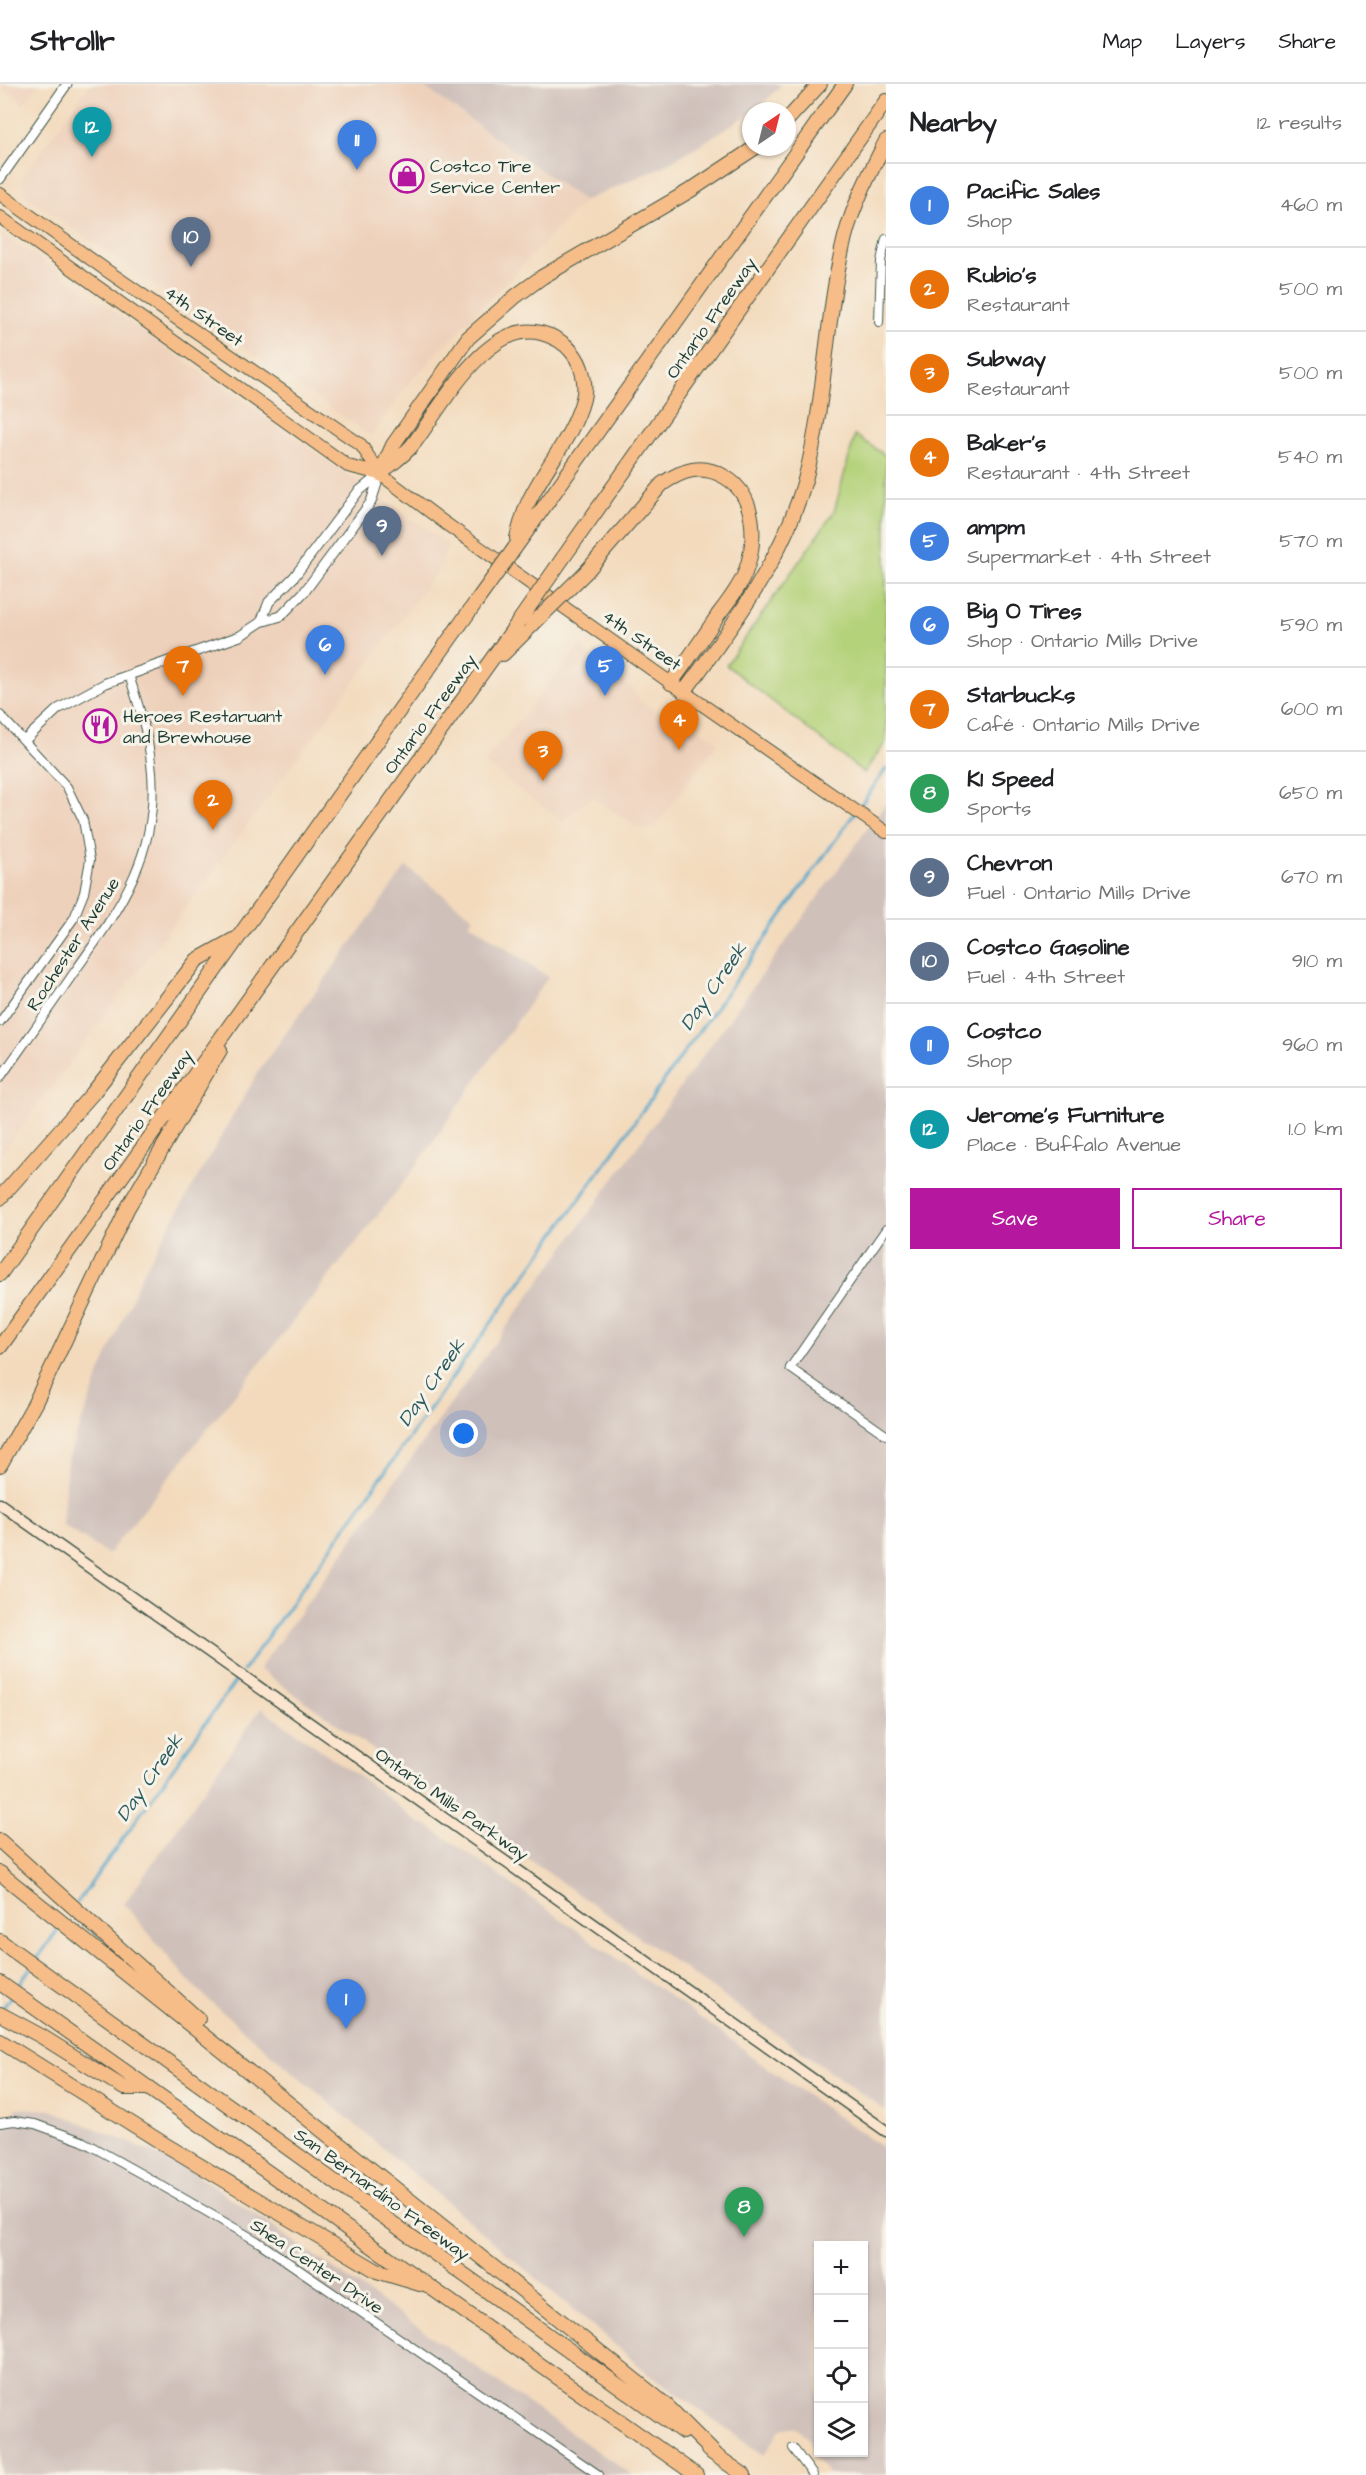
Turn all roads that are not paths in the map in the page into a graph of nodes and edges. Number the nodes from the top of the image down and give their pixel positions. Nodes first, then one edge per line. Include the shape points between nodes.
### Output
1 (67, 84) edge
2 (820, 84) edge
3 (845, 84) edge
4 (886, 101) edge
5 (796, 110) edge
6 (886, 141) edge
7 (742, 156) edge
8 (0, 180) edge
9 (0, 194) edge
10 (0, 217) edge
11 (886, 239) edge
12 (879, 322) dead end
13 (380, 474) junction
14 (525, 527) junction
15 (261, 622) junction
16 (129, 675) junction
17 (474, 683) junction
18 (671, 683) junction
19 (684, 692) junction
20 (0, 715) edge
21 (25, 740) junction
22 (886, 832) edge
23 (238, 937) junction
24 (251, 993) junction
25 (0, 1022) edge
26 (0, 1078) edge
27 (0, 1198) edge
28 (886, 1230) edge
29 (0, 1274) edge
30 (0, 1347) edge
31 (886, 1435) edge
32 (4, 1460) edge
33 (0, 1504) edge
34 (0, 1841) edge
35 (0, 1873) edge
36 (3, 1943) edge
37 (0, 1983) edge
38 (0, 2014) edge
39 (0, 2041) edge
40 (150, 2088) junction
41 (286, 2100) junction
42 (0, 2123) edge
43 (886, 2131) edge
44 (434, 2289) junction
45 (793, 2448) dead end
46 (716, 2455) junction
47 (600, 2475) edge
48 (696, 2475) edge
49 (744, 2475) edge
50 (813, 2475) edge

1 - 8 street
2 - 5 highway
3 - 14 highway, Ontario Freeway
4 - 17 highway, Ontario Freeway, bridge
6 - 19 highway via 862,189 846,236 811,453 795,509 762,579
7 - 13 highway via 542,277 468,338 393,446
9 - 13 main road, 4th Street via 362,445
10 - 13 main road, 4th Street via 348,466
11 - 12 street via 881,261
13 - 14 highway via 412,446 456,384 494,344 526,331 549,335 574,354 582,372 584,396 527,504
13 - 15 street via 358,492 306,562 269,602
13 - 15 street via 371,502 305,591 281,616
13 - 18 main road, 4th Street
14 - 23 highway, Ontario Freeway, bridge via 514,549
15 - 16 street via 240,636
16 - 21 street via 75,698
16 - 26 street, Rochester Avenue via 146,729 152,765 152,799 140,864 120,907
17 - 18 highway, bridge via 586,572 662,484 690,469 711,470 739,489 749,507 752,539 745,574
17 - 24 highway, Ontario Freeway
18 - 19 main road, 4th Street
19 - 22 main road, 4th Street
20 - 21 street
21 - 25 street via 67,787 80,810 89,844 89,869 74,918
23 - 27 highway via 197,960 92,1094
23 - 29 highway, Ontario Freeway
24 - 30 highway, Ontario Freeway
24 - 32 highway via 127,1209
28 - 31 street via 790,1368
33 - 43 main road, Ontario Mills Parkway
34 - 41 highway
35 - 41 highway
36 - 46 highway, San Bernardino Freeway
37 - 40 highway
38 - 40 highway via 124,2088
39 - 44 highway via 377,2271
40 - 44 highway
41 - 46 highway via 666,2405
42 - 47 street, Shea Center Drive via 35,2124 82,2142 155,2181 257,2241
44 - 48 highway
45 - 50 street
46 - 49 highway, San Bernardino Freeway

